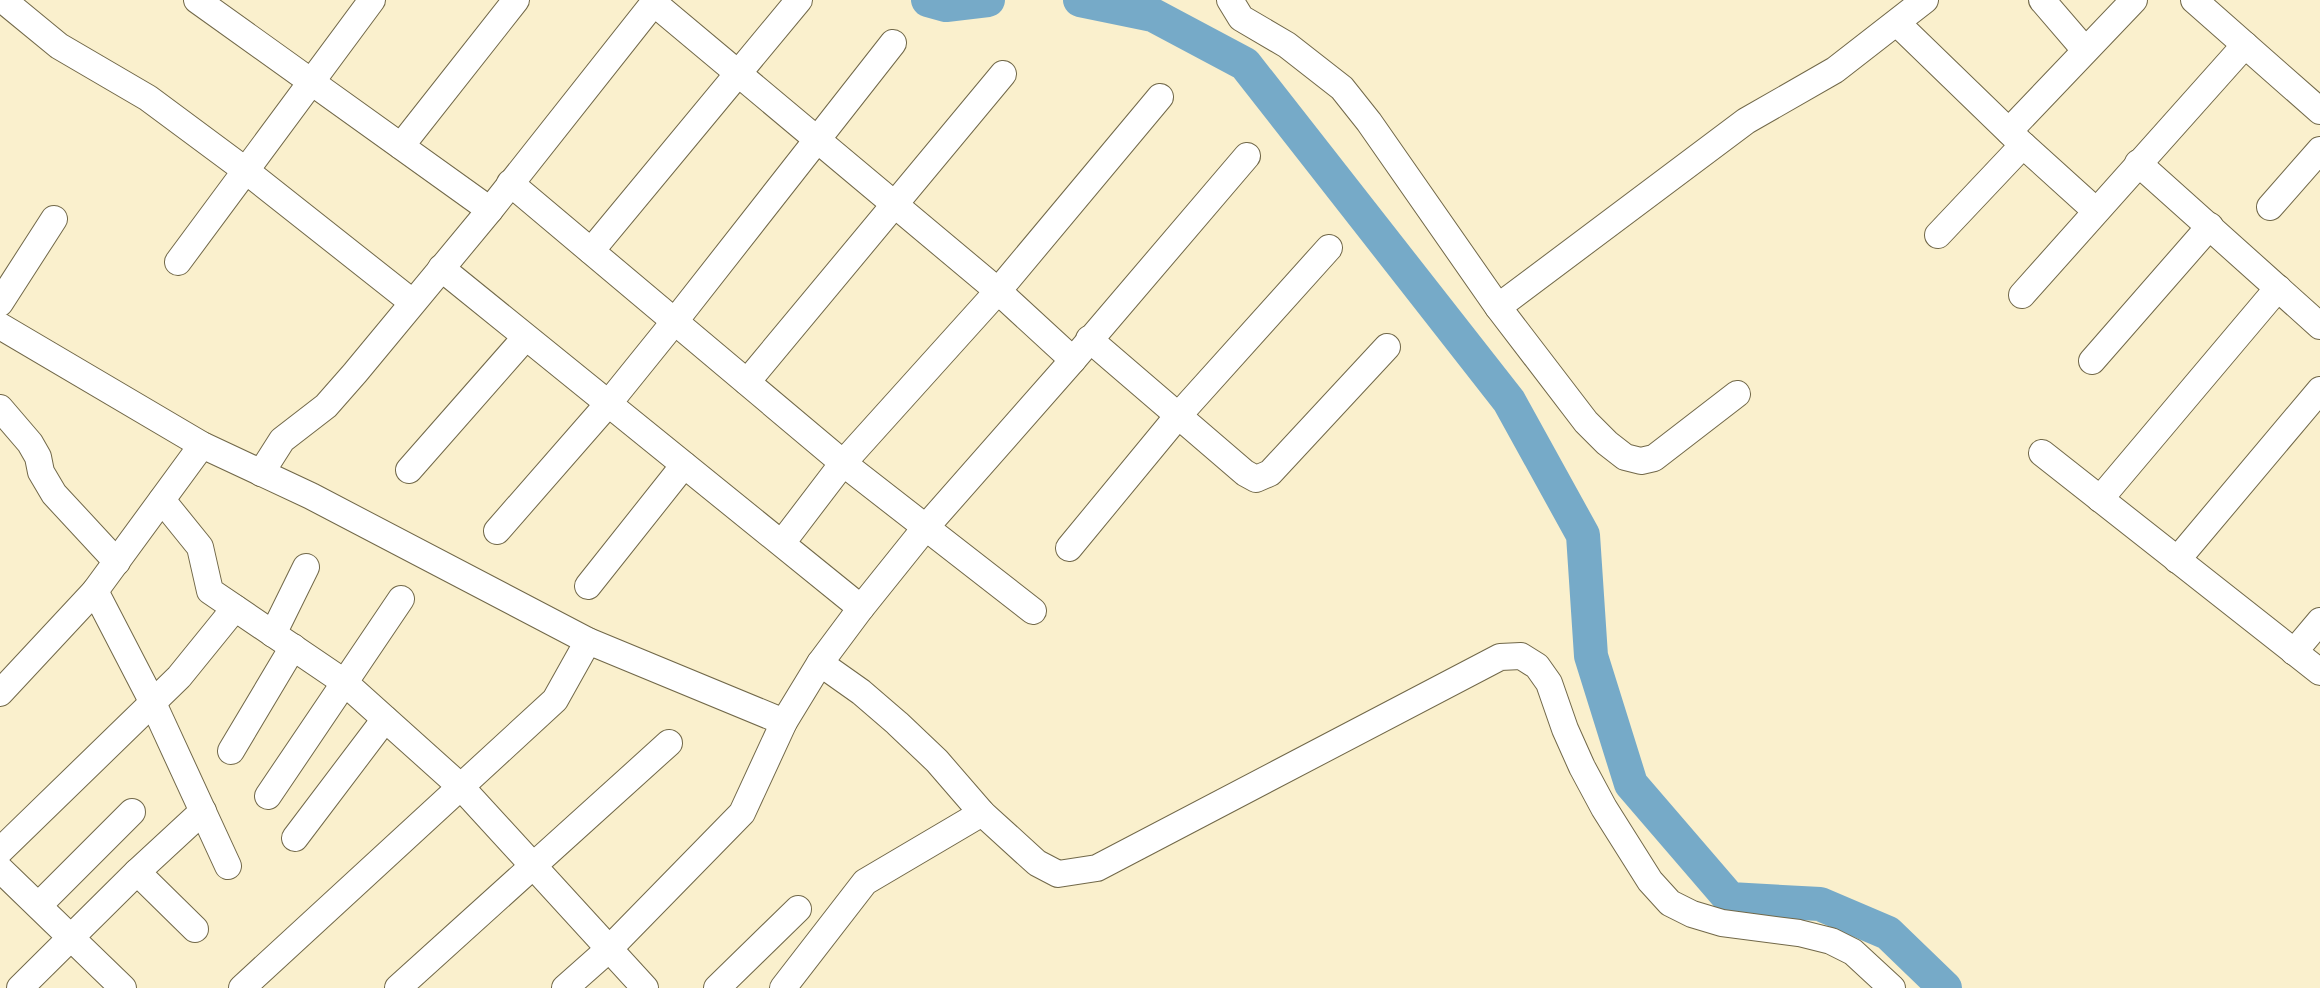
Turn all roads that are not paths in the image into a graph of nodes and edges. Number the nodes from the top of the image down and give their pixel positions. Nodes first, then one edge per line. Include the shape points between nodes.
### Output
1 (197, 0) edge
2 (516, 0) edge
3 (799, 0) edge
4 (1230, 0) edge
5 (1925, 0) edge
6 (2042, 0) edge
7 (2134, 0) edge
8 (2194, 0) edge
9 (370, 1) edge
10 (655, 2) edge
11 (8, 7) edge
12 (1897, 23) junction
13 (893, 43) dead end
14 (2245, 45) junction
15 (2085, 50) junction
16 (739, 73) junction
17 (1003, 74) dead end
18 (310, 82) junction
19 (1160, 97) dead end
20 (2320, 111) edge
21 (2016, 138) junction
22 (818, 139) junction
23 (401, 146) junction
24 (2320, 150) edge
25 (1247, 156) dead end
26 (2138, 163) junction
27 (245, 170) junction
28 (510, 183) junction
29 (895, 204) junction
30 (2270, 207) dead end
31 (490, 210) junction
32 (2096, 211) junction
33 (54, 219) dead end
34 (2210, 226) junction
35 (1938, 235) dead end
36 (1329, 248) dead end
37 (591, 251) junction
38 (178, 262) dead end
39 (441, 268) junction
40 (2278, 288) junction
41 (998, 291) junction
42 (2022, 295) dead end
43 (412, 302) junction
44 (0, 303) edge
45 (1498, 307) junction
46 (675, 321) junction
47 (0, 326) edge
48 (2320, 326) edge
49 (525, 338) junction
50 (1089, 339) junction
51 (1387, 347) dead end
52 (1072, 360) junction
53 (2092, 361) dead end
54 (747, 382) junction
55 (2320, 390) edge
56 (1737, 394) dead end
57 (608, 404) junction
58 (0, 408) edge
59 (1177, 417) junction
60 (202, 445) junction
61 (2042, 453) dead end
62 (843, 462) junction
63 (684, 465) junction
64 (409, 470) dead end
65 (261, 473) junction
66 (162, 500) junction
67 (2100, 500) junction
68 (926, 527) junction
69 (497, 531) dead end
70 (782, 543) junction
71 (1069, 548) dead end
72 (2177, 560) junction
73 (117, 562) junction
74 (306, 567) dead end
75 (588, 586) dead end
76 (95, 591) junction
77 (401, 600) dead end
78 (235, 608) junction
79 (861, 608) junction
80 (1033, 611) dead end
81 (2320, 621) edge
82 (283, 640) junction
83 (588, 641) junction
84 (2294, 652) junction
85 (820, 663) junction
86 (2320, 672) edge
87 (344, 682) junction
88 (0, 693) edge
89 (152, 701) junction
90 (385, 719) junction
91 (784, 722) junction
92 (669, 743) dead end
93 (231, 751) dead end
94 (461, 787) junction
95 (267, 796) dead end
96 (203, 811) junction
97 (132, 812) dead end
98 (982, 813) junction
99 (295, 838) dead end
100 (0, 851) edge
101 (533, 865) junction
102 (228, 866) dead end
103 (0, 868) edge
104 (137, 872) junction
105 (39, 905) junction
106 (798, 909) dead end
107 (195, 929) dead end
108 (71, 937) junction
109 (609, 949) junction
110 (407, 985) edge
111 (20, 988) edge
112 (123, 988) edge
113 (242, 988) edge
114 (565, 988) edge
115 (645, 988) edge
116 (717, 988) edge
117 (783, 988) edge
118 (1892, 988) edge

1 - 18 street
2 - 23 street
3 - 16 street
4 - 45 street via 1241,18 1287,45 1342,88
5 - 12 street
6 - 15 street
7 - 15 street
8 - 14 street
9 - 18 street
10 - 16 street
10 - 28 street
11 - 27 street via 59,46 148,98
12 - 21 street
12 - 45 street via 1835,70 1746,121
13 - 22 street
14 - 20 street
14 - 26 street
15 - 21 street
16 - 22 street
16 - 37 street
17 - 29 street
18 - 23 street
18 - 27 street
19 - 41 street
21 - 32 street
21 - 35 street
22 - 29 street
22 - 46 street
23 - 31 street
24 - 30 street
25 - 50 street
26 - 32 street
26 - 34 street
27 - 38 street
27 - 43 street
28 - 31 street
28 - 37 street
29 - 41 street
29 - 54 street
31 - 39 street
32 - 42 street
33 - 44 street
34 - 40 street
34 - 53 street
36 - 59 street
37 - 46 street
39 - 43 street
39 - 49 street
40 - 48 street
40 - 67 street
41 - 52 street
41 - 62 street
43 - 65 street via 326,406 282,440
45 - 56 street via 1586,422 1624,457 1641,461 1654,458
46 - 54 street
46 - 57 street
47 - 60 street
49 - 57 street
49 - 64 street
50 - 52 street
50 - 59 street
51 - 59 street via 1270,473 1256,479
52 - 68 street
54 - 62 street
55 - 72 street
57 - 63 street
57 - 69 street
58 - 73 street via 30,443 54,494
59 - 71 street
60 - 65 street
60 - 66 street
61 - 67 street
62 - 68 street
62 - 70 street
63 - 70 street
63 - 75 street
65 - 83 street
66 - 73 street
66 - 78 street via 200,547 210,591
67 - 72 street
68 - 79 street
68 - 80 street
70 - 79 street
72 - 84 street
73 - 76 street
74 - 82 street
76 - 88 street
76 - 89 street
77 - 87 street
78 - 82 street
78 - 89 street via 179,677
79 - 85 street
81 - 84 street
82 - 87 street
82 - 93 street
83 - 91 street
83 - 94 street via 555,700
84 - 86 street
85 - 91 street
85 - 98 street via 897,723
87 - 90 street
87 - 95 street
89 - 96 street
89 - 100 street
90 - 94 street
90 - 99 street
91 - 109 street via 742,813
92 - 101 street
94 - 101 street
94 - 113 street
96 - 102 street
96 - 104 street
97 - 105 street
98 - 117 street via 865,882
98 - 118 street via 1037,863 1058,874 1097,868 1500,657 1521,656 1537,666 1549,683 1565,729 1604,808 1650,881 1670,903 1722,923 1831,941 1854,952
101 - 109 street
101 - 110 street
103 - 105 street
104 - 107 street
104 - 108 street
105 - 108 street
106 - 116 street
108 - 111 street
108 - 112 street
109 - 114 street
109 - 115 street

